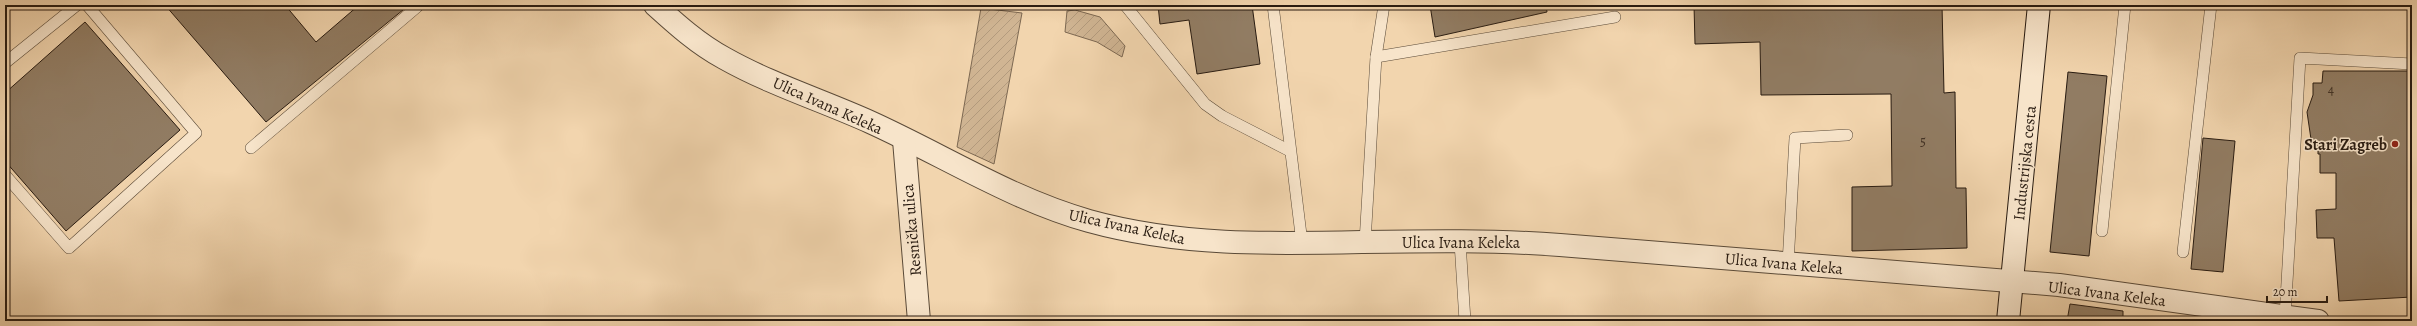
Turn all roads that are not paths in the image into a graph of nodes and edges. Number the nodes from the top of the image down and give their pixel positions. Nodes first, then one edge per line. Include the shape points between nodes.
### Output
1 (77, 5) edge
2 (87, 5) edge
3 (417, 5) edge
4 (655, 5) edge
5 (1125, 5) edge
6 (1273, 5) edge
7 (1384, 5) edge
8 (2039, 5) edge
9 (2125, 5) edge
10 (2211, 5) edge
11 (1614, 17) dead end
12 (1376, 57) junction
13 (5, 63) edge
14 (2412, 64) edge
15 (1847, 134) dead end
16 (904, 140) junction
17 (251, 148) dead end
18 (1290, 151) junction
19 (5, 175) edge
20 (2102, 231) dead end
21 (1365, 242) junction
22 (1460, 242) junction
23 (1302, 244) junction
24 (2183, 252) dead end
25 (1788, 264) junction
26 (2012, 283) junction
27 (2285, 317) junction
28 (919, 321) edge
29 (1465, 321) edge
30 (2008, 321) edge
31 (2318, 321) edge

1 - 13 lane
2 - 19 lane via 196,133 69,248
3 - 17 lane
4 - 16 street, Ulica Ivana Keleka via 688,34 726,59 872,123
5 - 18 lane via 1205,104 1222,116
6 - 18 lane
7 - 12 lane
8 - 26 street, Industrijska cesta
9 - 20 lane
10 - 24 lane
11 - 12 lane
12 - 21 lane
14 - 27 lane via 2300,58
15 - 25 lane via 1794,138
16 - 23 street, Ulica Ivana Keleka via 1018,196 1090,221 1164,237
16 - 28 street, Resnička ulica
18 - 23 lane
21 - 22 street, Ulica Ivana Keleka
21 - 23 street, Ulica Ivana Keleka
22 - 25 street, Ulica Ivana Keleka via 1511,242
22 - 29 lane
25 - 26 street, Ulica Ivana Keleka
26 - 27 street, Ulica Ivana Keleka via 2059,285
26 - 30 street, Industrijska cesta
27 - 31 street, Ulica Ivana Keleka

